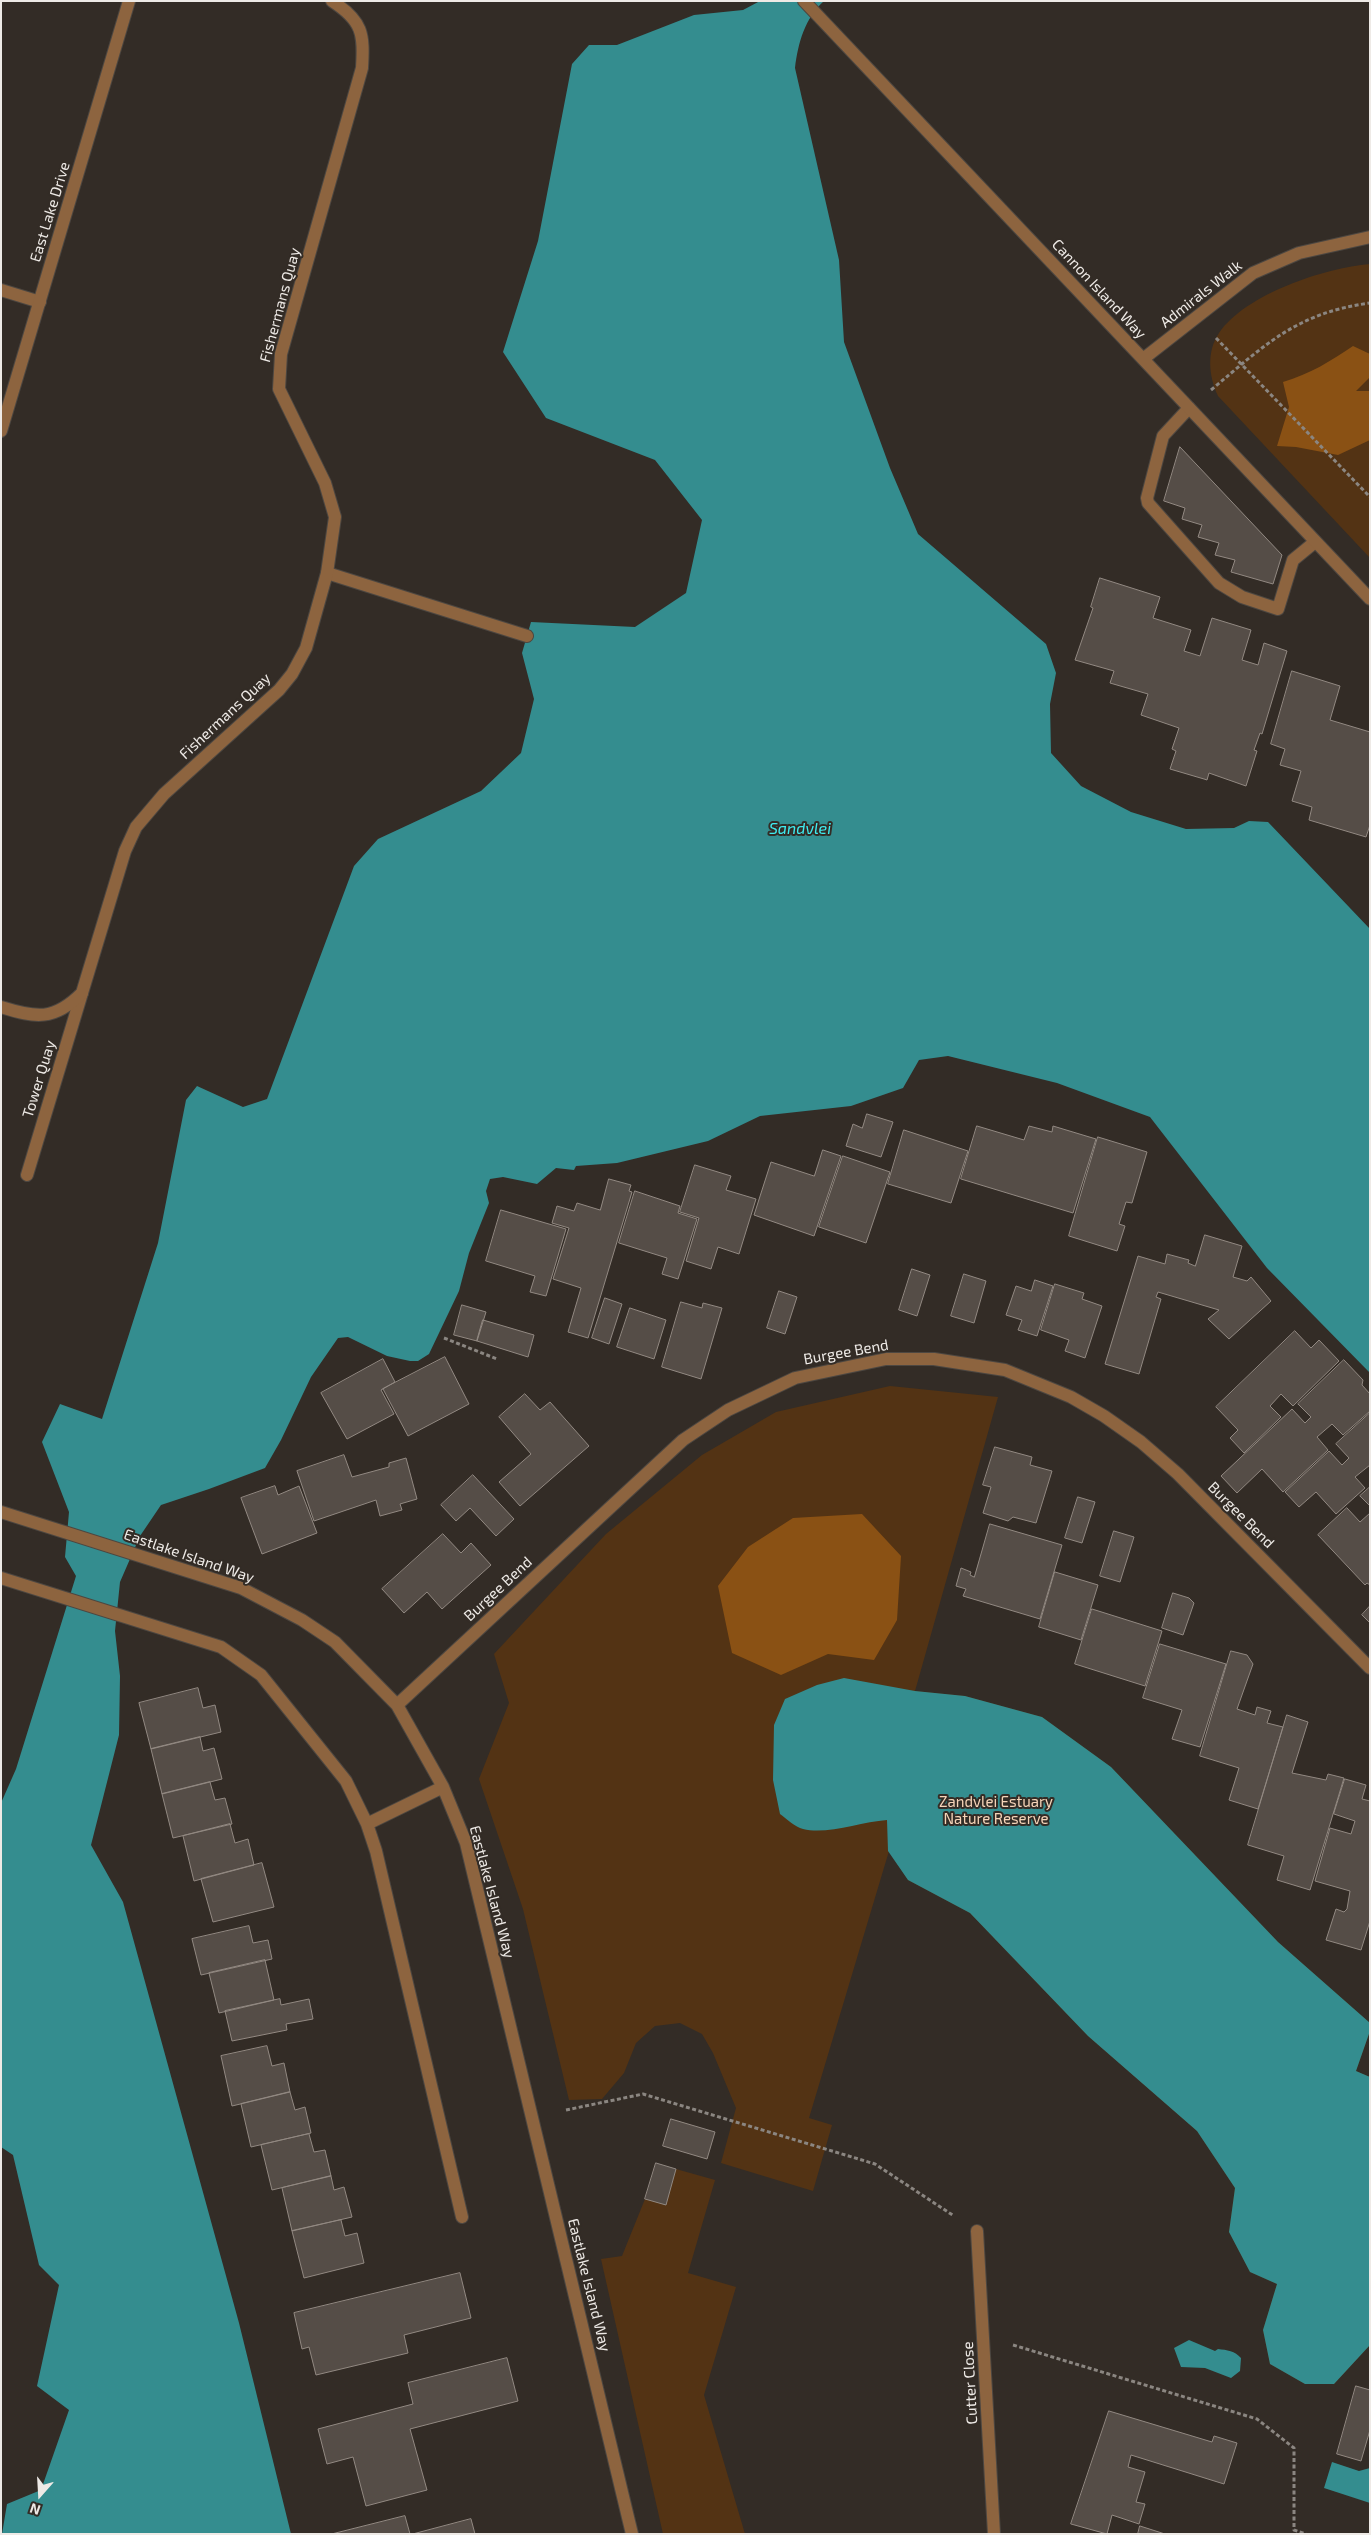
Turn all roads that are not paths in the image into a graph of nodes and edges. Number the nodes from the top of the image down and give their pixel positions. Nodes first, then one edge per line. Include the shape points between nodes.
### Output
1 (129, 1) edge
2 (332, 1) edge
3 (804, 1) edge
4 (1370, 237) edge
5 (1, 290) edge
6 (40, 302) junction
7 (1143, 359) junction
8 (1189, 408) junction
9 (1, 431) edge
10 (1315, 542) junction
11 (327, 573) junction
12 (1370, 599) edge
13 (527, 636) dead end
14 (82, 993) junction
15 (1, 1007) edge
16 (27, 1175) dead end
17 (1, 1512) edge
18 (1, 1578) edge
19 (1370, 1668) edge
20 (397, 1705) junction
21 (444, 1787) junction
22 (368, 1824) junction
23 (462, 2217) dead end
24 (977, 2231) road end
25 (632, 2534) edge
26 (994, 2534) edge

1 - 6 street, East Lake Drive
2 - 11 street, Fishermans Quay via 348,11 359,25 364,43 362,68 281,354 279,375 279,389 285,406 325,483 335,517
3 - 7 street, Cannon Island Way
4 - 7 street, Admirals Walk via 1299,253 1253,273
5 - 6 street
6 - 9 street, East Lake Drive
7 - 8 street, Cannon Island Way
8 - 10 street, Cannon Island Way
8 - 10 street via 1163,436 1147,498 1219,583 1242,597 1278,609 1293,560
10 - 12 street, Cannon Island Way
11 - 13 street
11 - 14 street, Fishermans Quay via 306,648 292,674 279,690 164,794 136,827 125,851
14 - 15 street via 70,1005 40,1017
14 - 16 street, Tower Quay
17 - 20 street, Eastlake Island Way via 241,1588 302,1620 335,1642
18 - 22 street via 221,1647 261,1675 346,1781
19 - 20 street, Burgee Bend via 1178,1474 1104,1416 1071,1397 1005,1370 934,1359 886,1360 795,1378 728,1410 683,1440
20 - 21 street, Eastlake Island Way
21 - 22 street
21 - 25 street, Eastlake Island Way via 466,1844
22 - 23 street
24 - 26 street, Cutter Close

